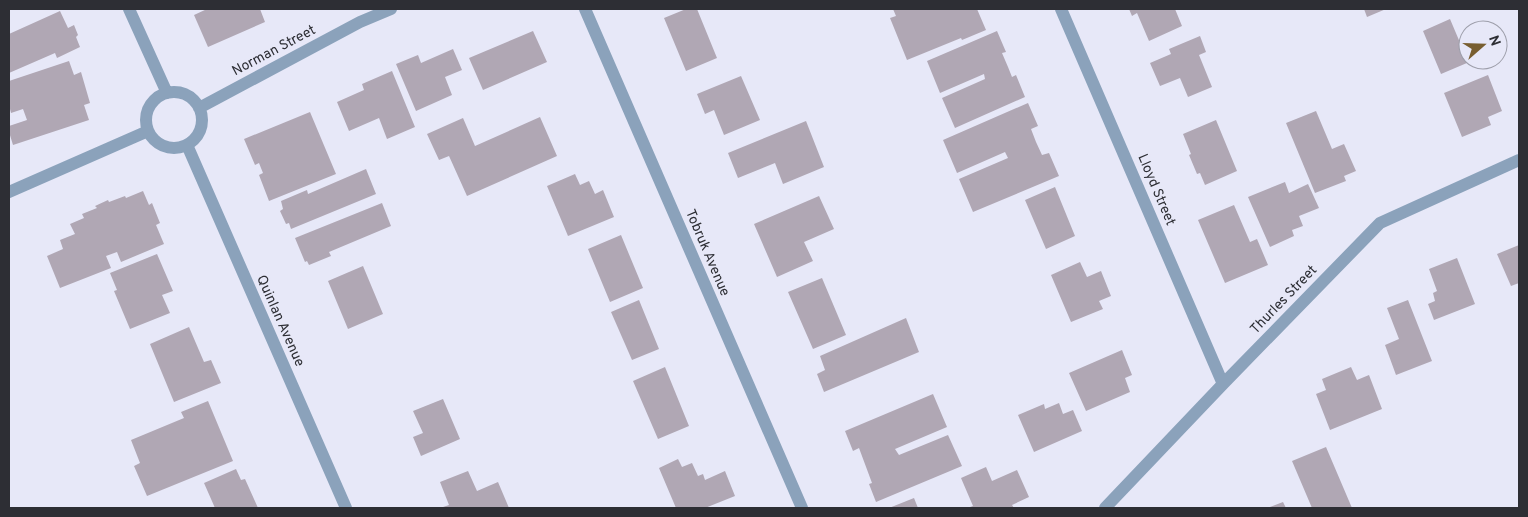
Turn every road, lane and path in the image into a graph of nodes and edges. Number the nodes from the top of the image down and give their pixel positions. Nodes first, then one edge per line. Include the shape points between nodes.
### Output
1 (129, 9) edge
2 (391, 9) edge
3 (586, 9) edge
4 (1061, 9) edge
5 (167, 93) junction
6 (199, 108) junction
7 (148, 131) junction
8 (187, 145) junction
9 (1519, 160) edge
10 (9, 192) edge
11 (1223, 384) junction
12 (346, 508) edge
13 (802, 508) edge
14 (1105, 508) edge

1 - 5 street
2 - 6 street, Norman Street via 360,22
3 - 13 street, Tobruk Avenue
4 - 11 street, Lloyd Street
5 - 6 street via 186,95
5 - 7 street via 158,97 147,112
6 - 8 street via 202,125 194,140
7 - 8 street via 160,145 178,148
7 - 10 street
8 - 12 street, Quinlan Avenue
9 - 11 street, Thurles Street via 1380,224
11 - 14 street, Thurles Street

